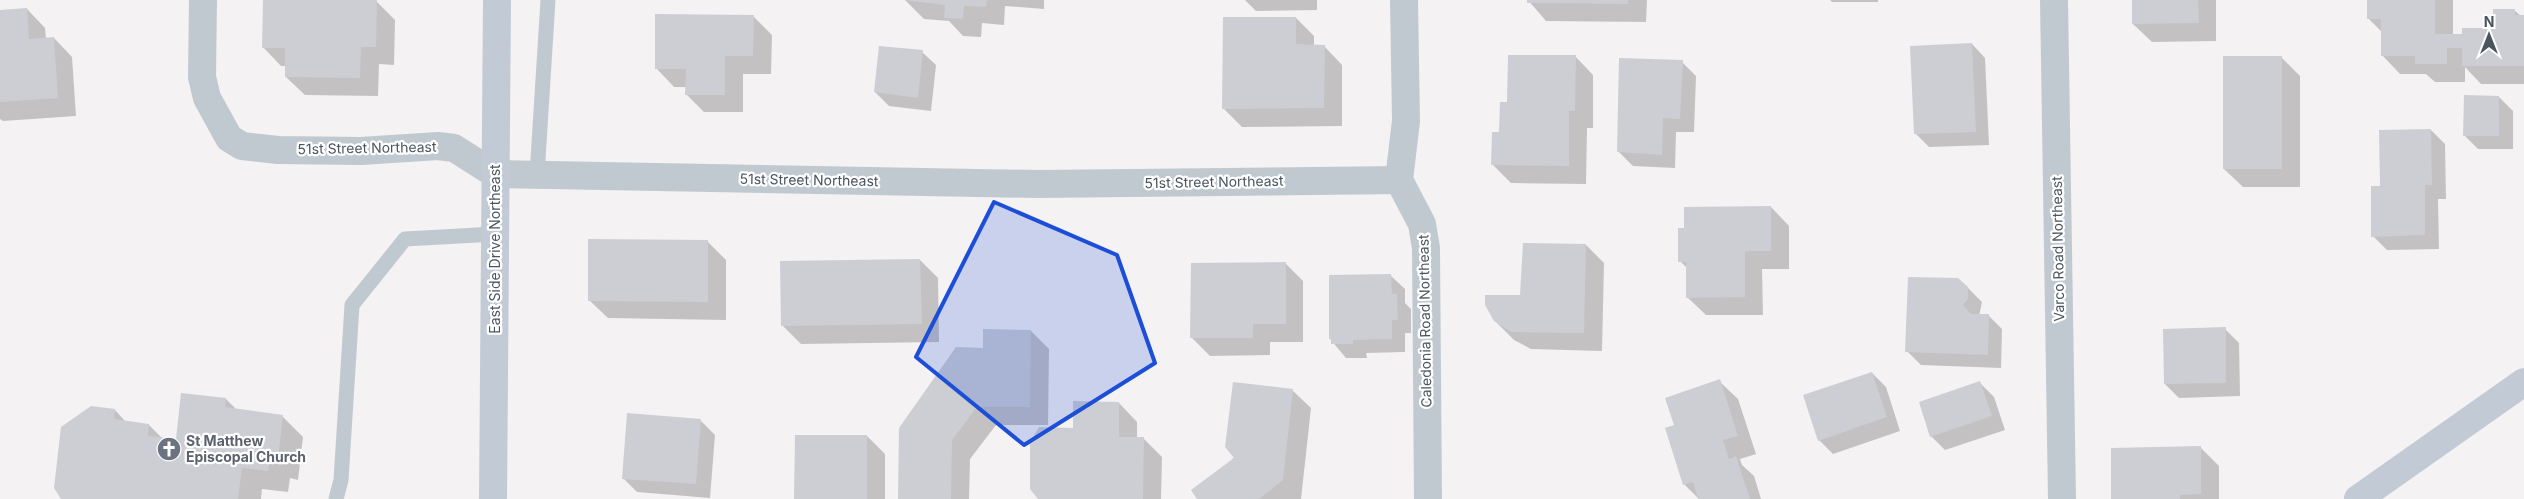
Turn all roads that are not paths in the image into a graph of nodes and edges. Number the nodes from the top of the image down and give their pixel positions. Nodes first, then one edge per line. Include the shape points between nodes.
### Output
1 (202, 0) edge
2 (497, 0) edge
3 (548, 0) edge
4 (1404, 0) edge
5 (2054, 0) edge
6 (495, 174) junction
7 (537, 174) junction
8 (1399, 180) junction
9 (495, 234) junction
10 (2524, 382) edge
11 (336, 499) edge
12 (493, 499) edge
13 (1428, 499) edge
14 (2062, 499) edge
15 (2358, 499) edge

1 - 6 street, 51st Street Northeast via 202,77 207,98 229,138 242,146 360,151 438,146 454,148
2 - 6 main road, East Side Drive Northeast
3 - 7 lane
4 - 8 street via 1406,121
5 - 14 street, Varco Road Northeast
6 - 7 street, 51st Street Northeast
6 - 9 main road, East Side Drive Northeast
7 - 8 street, 51st Street Northeast via 1037,184
8 - 13 street, Caledonia Road Northeast via 1422,224 1426,248
9 - 11 lane via 405,239 352,305 341,480
9 - 12 main road, East Side Drive Northeast
10 - 15 main road

